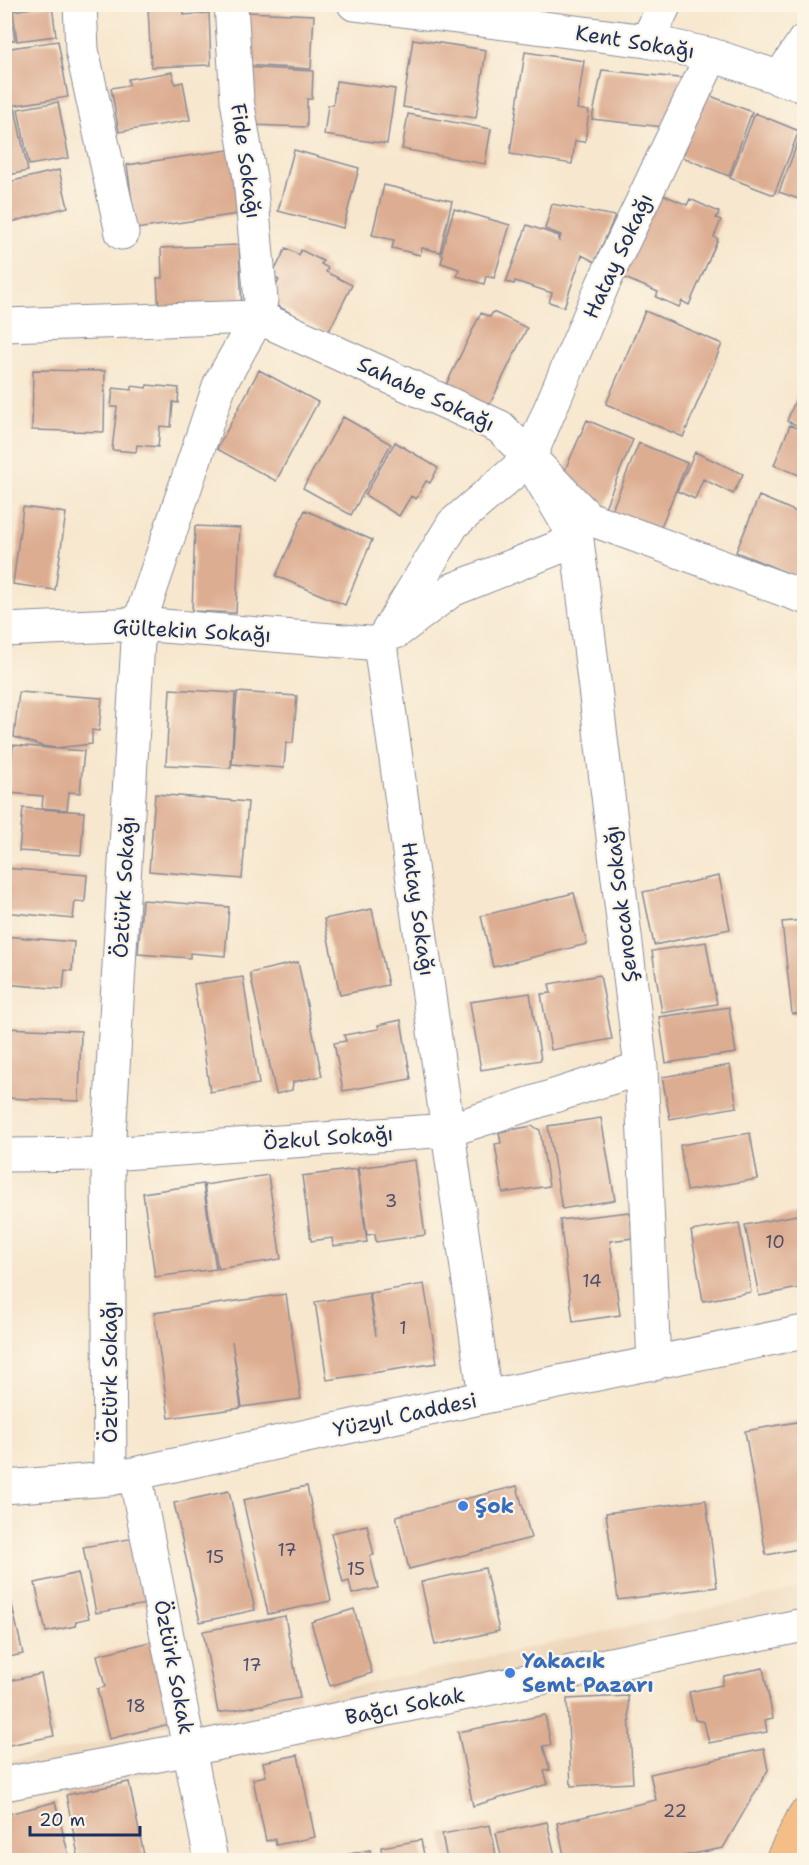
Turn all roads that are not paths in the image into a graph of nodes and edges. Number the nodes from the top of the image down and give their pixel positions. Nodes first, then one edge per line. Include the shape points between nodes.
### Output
1 (80, 4) edge
2 (231, 4) edge
3 (354, 4) edge
4 (665, 4) edge
5 (525, 15) edge
6 (647, 41) junction
7 (804, 41) edge
8 (712, 55) junction
9 (792, 82) edge
10 (122, 233) dead end
11 (258, 317) junction
12 (4, 325) edge
13 (529, 459) junction
14 (577, 540) junction
15 (804, 597) edge
16 (139, 624) junction
17 (4, 630) edge
18 (380, 644) junction
19 (641, 1068) junction
20 (449, 1130) junction
21 (108, 1154) junction
22 (4, 1155) edge
23 (804, 1332) edge
24 (654, 1364) junction
25 (485, 1397) junction
26 (123, 1477) junction
27 (4, 1487) edge
28 (804, 1625) edge
29 (190, 1749) junction
30 (4, 1784) edge
31 (804, 1816) edge
32 (211, 1860) edge
33 (782, 1860) edge

1 - 10 street via 82,50
2 - 11 street, Fide Sokağı via 237,100 250,178 261,300
3 - 5 street, Kent Sokağı
4 - 6 street
5 - 6 street, Kent Sokağı
6 - 8 street, Kent Sokağı
7 - 9 street
8 - 9 street, Kent Sokağı
8 - 13 street, Hatay Sokağı via 603,284
11 - 12 street, Sahabe Sokağı
11 - 13 street, Sahabe Sokağı via 500,427
11 - 16 street, Öztürk Sokağı via 220,384
13 - 14 street, Şenocak Sokağı
13 - 15 street, Sahabe Sokağı via 588,518
13 - 18 street via 453,524
14 - 18 street via 452,590
14 - 19 street, Şenocak Sokağı
16 - 17 street, Gültekin Sokağı
16 - 18 street, Gültekin Sokağı
16 - 21 street, Öztürk Sokağı
18 - 20 street, Hatay Sokağı
19 - 20 street, Özkul Sokağı
19 - 24 street, Şenocak Sokağı
20 - 21 street, Özkul Sokağı
20 - 25 street, Hatay Sokağı
21 - 22 street, Özkul Sokağı
21 - 26 street, Öztürk Sokağı
23 - 24 street, Yüzyıl Caddesi
24 - 25 street, Yüzyıl Caddesi
25 - 26 street, Yüzyıl Caddesi
26 - 27 street, Yüzyıl Caddesi
26 - 29 street, Öztürk Sokak
28 - 29 street, Bağcı Sokak
29 - 30 street, Bağcı Sokak
29 - 32 street, Öztürk Sokak
31 - 33 main road

